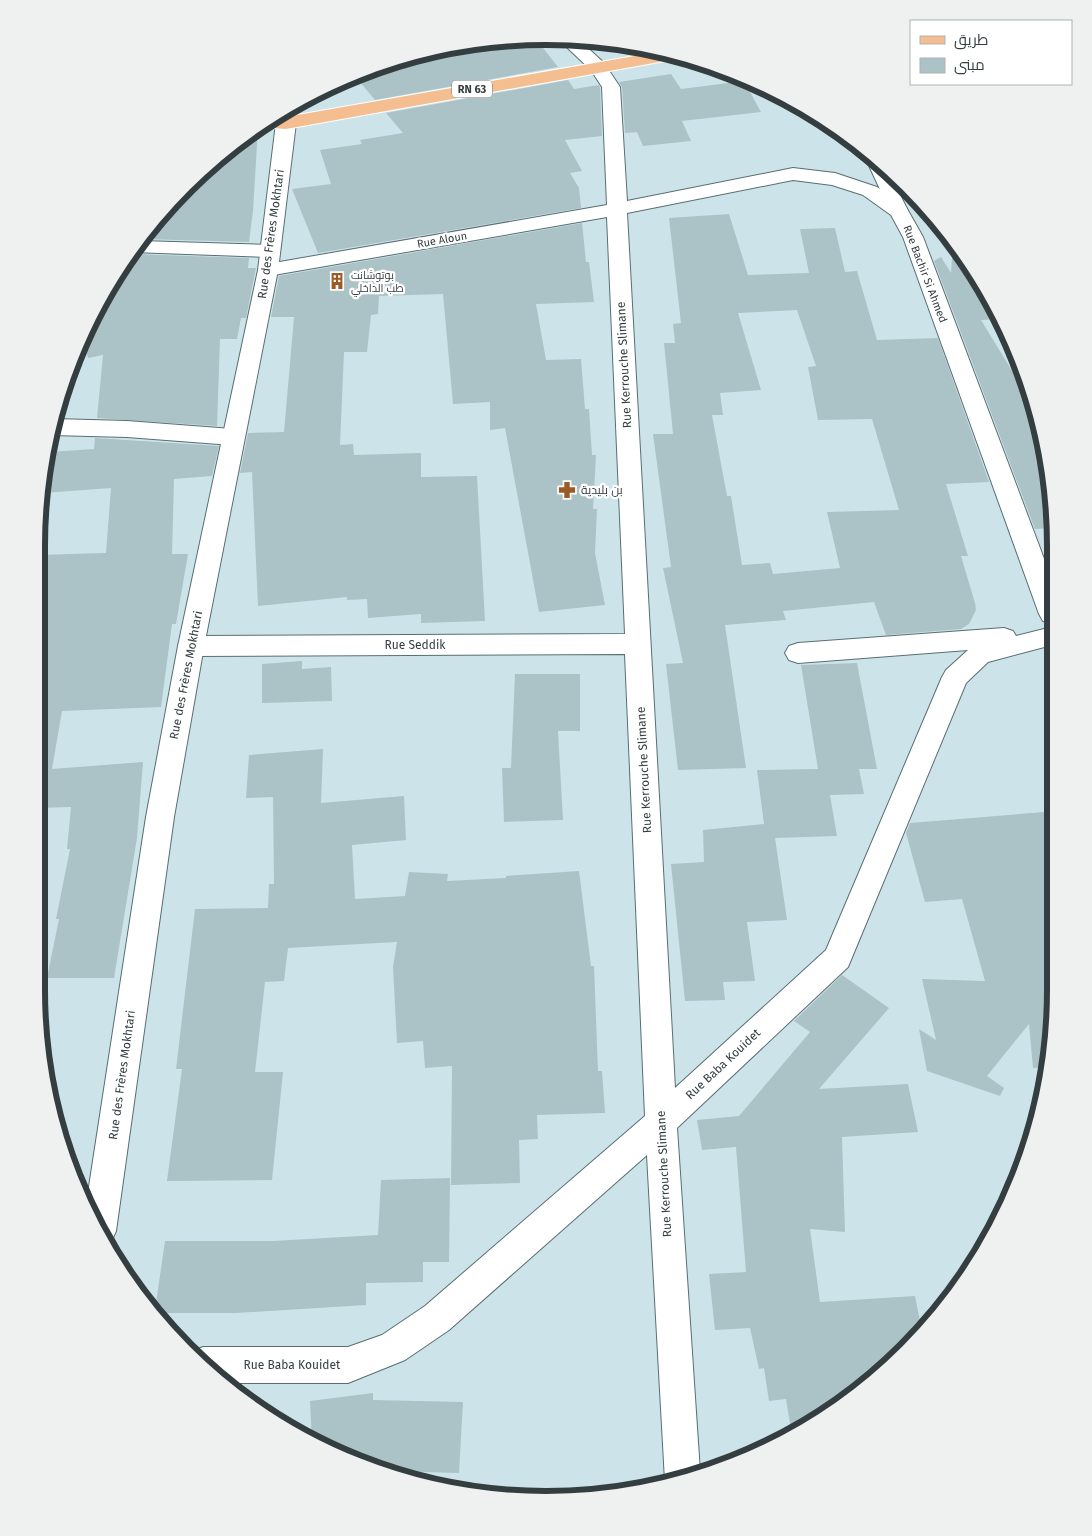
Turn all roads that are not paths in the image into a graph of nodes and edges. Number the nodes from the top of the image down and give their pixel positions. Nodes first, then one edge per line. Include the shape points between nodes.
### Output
1 (575, 46) edge
2 (656, 58) edge
3 (598, 66) junction
4 (279, 123) edge
5 (276, 124) edge
6 (881, 174) edge
7 (616, 209) junction
8 (899, 211) junction
9 (144, 248) edge
10 (268, 261) junction
11 (60, 427) edge
12 (232, 438) junction
13 (1047, 601) edge
14 (1047, 635) edge
15 (1047, 636) edge
16 (638, 644) junction
17 (191, 646) junction
18 (798, 653) dead end
19 (661, 1122) junction
20 (101, 1219) edge
21 (214, 1365) edge
22 (682, 1472) edge

1 - 3 street, Rue Kerrouche Slimane
2 - 3 main road, RN 63
3 - 4 main road, RN 63
3 - 7 street, Rue Kerrouche Slimane via 611,87
5 - 10 street, Rue des Frères Mokhtari
6 - 8 street
7 - 8 street, Rue Bachir Si Ahmed via 792,174 835,179 870,191
7 - 10 street, Rue Aloun
7 - 16 street, Rue Kerrouche Slimane
8 - 13 street, Rue Bachir Si Ahmed via 912,237
9 - 10 street, Rue Aloun
10 - 12 street, Rue des Frères Mokhtari
11 - 12 street
12 - 17 street, Rue des Frères Mokhtari
14 - 18 street
15 - 19 street, Rue Baba Kouidet via 979,654 955,677 837,958
16 - 17 street, Rue Seddik
16 - 19 street, Rue Kerrouche Slimane
17 - 20 street, Rue des Frères Mokhtari via 160,817
19 - 21 street, Rue Baba Kouidet via 437,1318 393,1348 348,1365
19 - 22 street, Rue Kerrouche Slimane

